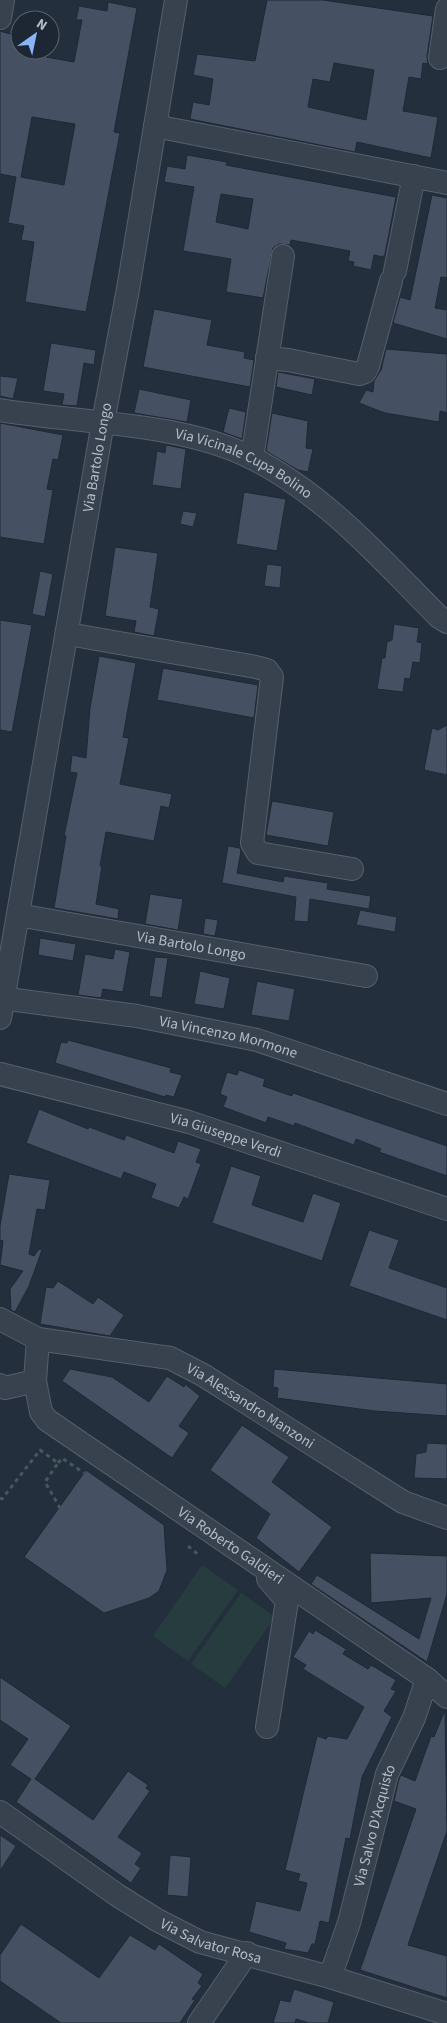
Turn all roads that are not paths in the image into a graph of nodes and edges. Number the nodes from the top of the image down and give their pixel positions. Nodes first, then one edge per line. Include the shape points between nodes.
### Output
1 (3, 0) edge
2 (176, 0) edge
3 (447, 9) edge
4 (0, 18) edge
5 (440, 58) dead end
6 (155, 126) junction
7 (414, 176) junction
8 (447, 182) edge
9 (282, 256) dead end
10 (267, 358) junction
11 (0, 410) edge
12 (103, 422) junction
13 (252, 458) junction
14 (443, 620) edge
15 (68, 634) junction
16 (352, 869) dead end
17 (18, 915) junction
18 (366, 976) dead end
19 (1, 1005) edge
20 (0, 1074) edge
21 (447, 1104) edge
22 (447, 1209) edge
23 (0, 1319) edge
24 (38, 1339) junction
25 (35, 1381) junction
26 (0, 1385) edge
27 (447, 1518) edge
28 (251, 1559) junction
29 (427, 1679) junction
30 (447, 1697) edge
31 (267, 1726) dead end
32 (0, 1812) edge
33 (247, 1953) junction
34 (330, 1977) junction
35 (447, 2014) edge
36 (199, 2023) edge

1 - 4 street
2 - 6 street, Via Bartolo Longo
3 - 5 street
6 - 7 street
6 - 12 street, Via Bartolo Longo
7 - 8 street
7 - 10 street via 393,276 365,372 360,374
9 - 10 street
10 - 13 street
11 - 12 street, Via Vicinale Cupa Bolino
12 - 13 street, Via Vicinale Cupa Bolino via 184,436
12 - 15 street, Via Bartolo Longo
13 - 14 street, Via Vicinale Cupa Bolino via 319,502
15 - 16 street via 266,670 272,677 252,843 258,853
15 - 17 street, Via Bartolo Longo
17 - 18 street, Via Bartolo Longo
17 - 19 street, Via Bartolo Longo
19 - 21 street, Via Vincenzo Mormone via 146,1018 257,1040
20 - 22 street, Via Giuseppe Verdi via 189,1122
23 - 24 street, Via Alessandro Manzoni
24 - 25 street
24 - 27 street, Via Alessandro Manzoni via 170,1358 203,1375 403,1502
25 - 26 street via 5,1388
25 - 28 street, Via Roberto Galdieri via 41,1412 47,1420
28 - 29 street, Via Roberto Galdieri
28 - 31 street via 287,1601
29 - 30 street, Via Roberto Galdieri
29 - 34 street, Via Salvo D'Acquisto via 414,1718 387,1774 349,1924
32 - 33 street, Via Salvator Rosa via 157,1920 200,1942
33 - 34 street, Via Salvator Rosa
33 - 36 street
34 - 35 street, Via Salvator Rosa

